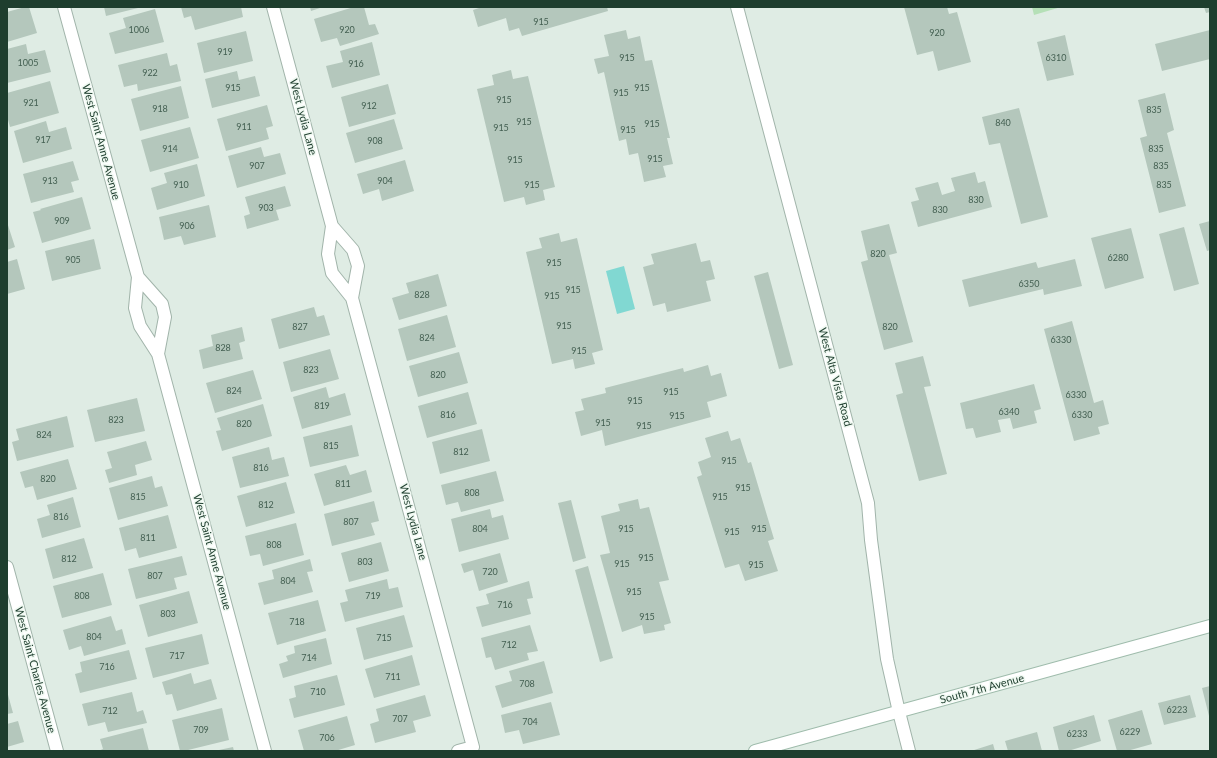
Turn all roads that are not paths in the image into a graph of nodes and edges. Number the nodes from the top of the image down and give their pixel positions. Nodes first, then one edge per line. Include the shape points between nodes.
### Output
1 (64, 7) edge
2 (273, 7) edge
3 (737, 7) edge
4 (332, 226) junction
5 (138, 278) junction
6 (352, 298) junction
7 (158, 354) junction
8 (7, 566) edge
9 (1210, 626) edge
10 (899, 712) junction
11 (57, 751) edge
12 (265, 751) edge
13 (458, 751) edge
14 (755, 751) edge
15 (909, 751) edge

1 - 5 street, West Saint Anne Avenue
2 - 4 street, West Lydia Lane
3 - 10 street, West Alta Vista Road via 868,503 888,659
4 - 6 street, West Lydia Lane via 328,254 332,273
4 - 6 street, West Lydia Lane via 353,250 358,266
5 - 7 street, West Saint Anne Avenue via 135,308 140,326
5 - 7 street, West Saint Anne Avenue via 162,304 165,317
6 - 13 street, West Lydia Lane via 473,747
7 - 12 street, West Saint Anne Avenue
8 - 11 street, West Saint Charles Avenue
9 - 10 street, South 7th Avenue
10 - 14 street, South 7th Avenue
10 - 15 street, West Alta Vista Road

